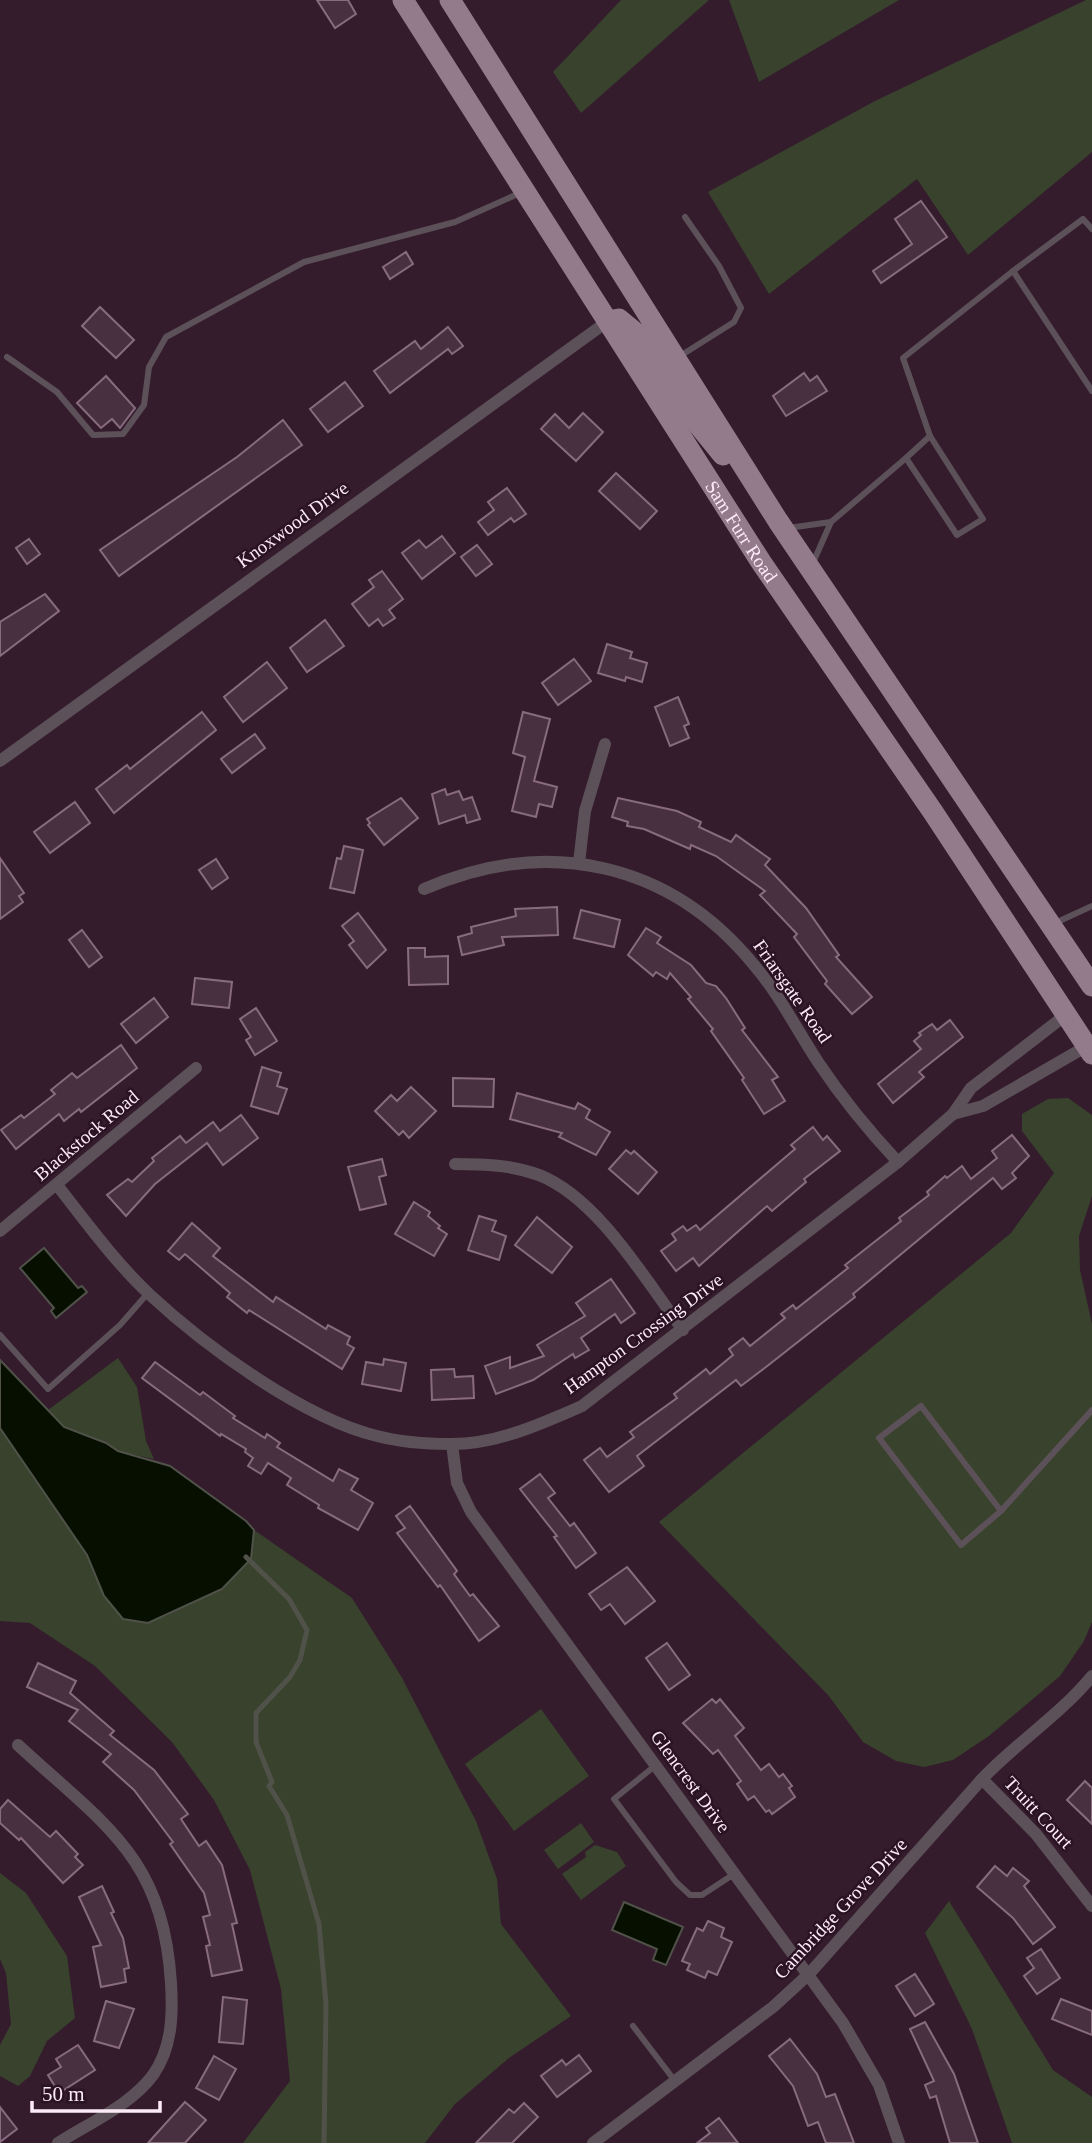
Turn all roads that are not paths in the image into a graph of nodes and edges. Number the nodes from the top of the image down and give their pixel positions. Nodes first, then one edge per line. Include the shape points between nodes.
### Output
1 (403, 0) edge
2 (450, 0) edge
3 (525, 190) junction
4 (685, 217) dead end
5 (1092, 229) edge
6 (1013, 271) junction
7 (608, 321) junction
8 (7, 357) dead end
9 (676, 359) junction
10 (1092, 391) edge
11 (930, 436) junction
12 (906, 458) junction
13 (831, 522) junction
14 (781, 525) junction
15 (811, 569) junction
16 (605, 744) dead end
17 (0, 761) edge
18 (579, 863) junction
19 (424, 889) dead end
20 (995, 905) junction
21 (1092, 906) edge
22 (1052, 925) junction
23 (1092, 986) edge
24 (1067, 1014) junction
25 (1090, 1043) edge
26 (196, 1068) dead end
27 (953, 1114) junction
28 (898, 1162) junction
29 (455, 1164) dead end
30 (57, 1185) junction
31 (0, 1231) edge
32 (148, 1293) junction
33 (683, 1330) junction
34 (0, 1335) edge
35 (1092, 1410) edge
36 (452, 1444) junction
37 (1001, 1511) junction
38 (1092, 1676) edge
39 (18, 1745) dead end
40 (656, 1765) junction
41 (982, 1779) junction
42 (735, 1873) junction
43 (1092, 1906) edge
44 (809, 1974) junction
45 (634, 2026) dead end
46 (675, 2081) junction
47 (58, 2143) edge
48 (593, 2143) edge
49 (900, 2143) edge

1 - 3 main road, Sam Furr Road
2 - 9 main road, Sam Furr Road
3 - 7 main road, Sam Furr Road
3 - 8 lane via 455,222 304,262 166,337 149,367 144,405 123,434 93,435 57,392
4 - 9 lane via 741,308 734,322
5 - 6 lane via 1083,219
6 - 10 lane
6 - 11 lane via 903,358
7 - 14 main road via 620,319 636,333 688,412
7 - 17 street, Knoxwood Drive
7 - 20 main road, Sam Furr Road via 761,562
9 - 14 main road, Sam Furr Road
11 - 12 lane
11 - 12 lane via 983,519 957,535
12 - 13 lane
13 - 14 lane
13 - 15 lane
14 - 15 main road, Sam Furr Road
15 - 22 main road, Sam Furr Road
16 - 18 street via 585,811
18 - 19 street, Friarsgate Road via 534,861 484,868
18 - 28 street, Friarsgate Road via 657,886 720,928 756,966 843,1098
20 - 24 main road, Sam Furr Road
20 - 25 main road
21 - 22 lane
22 - 23 main road, Sam Furr Road
24 - 25 main road, Sam Furr Road
24 - 27 street, Hampton Crossing Drive via 971,1088
25 - 27 street, Hampton Crossing Drive via 983,1106
26 - 30 street, Blackstock Road
27 - 28 street, Hampton Crossing Drive
28 - 33 street, Hampton Crossing Drive
29 - 33 street via 523,1170 575,1198 601,1222
30 - 31 street, Blackstock Road
30 - 32 street, Hampton Crossing Drive
32 - 34 lane via 120,1325 48,1389
32 - 36 street, Hampton Crossing Drive via 249,1371 328,1418 377,1436
33 - 36 street, Hampton Crossing Drive via 582,1406 533,1428
35 - 37 lane
36 - 40 street, Glencrest Drive via 457,1483 471,1512
37 - 37 lane via 961,1545 879,1438 921,1406
38 - 41 street, Cambridge Grove Drive
39 - 47 street via 90,1807 134,1857 160,1914 170,1967 171,2030 153,2074 124,2101
40 - 42 street, Glencrest Drive
40 - 42 lane via 614,1799 690,1895 702,1895
41 - 43 street, Truitt Court via 1036,1834
41 - 44 street, Cambridge Grove Drive
42 - 44 street, Glencrest Drive
44 - 46 street, Cambridge Grove Drive
44 - 49 street, Glencrest Drive via 864,2057
45 - 46 lane
46 - 48 street, Cambridge Grove Drive

